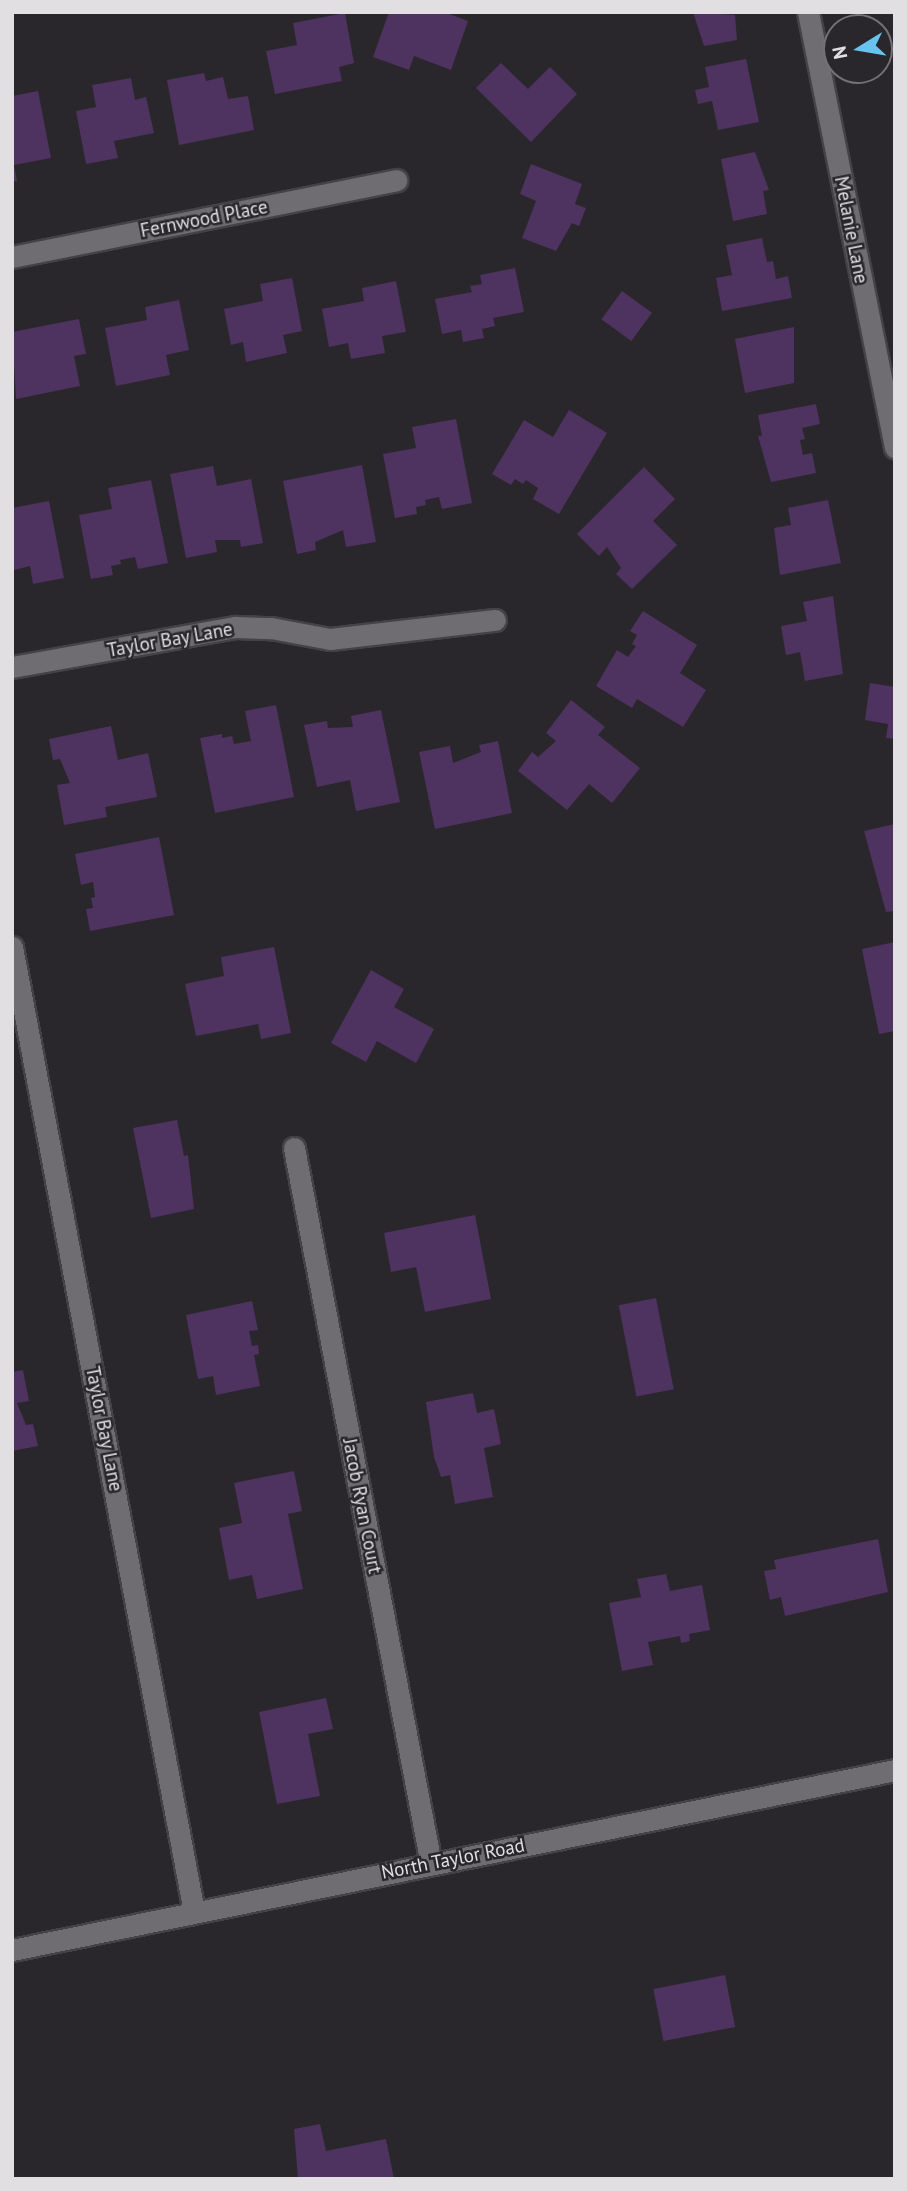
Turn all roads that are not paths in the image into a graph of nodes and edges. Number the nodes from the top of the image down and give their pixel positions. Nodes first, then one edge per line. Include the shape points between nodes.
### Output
1 (808, 12) edge
2 (396, 180) dead end
3 (12, 257) edge
4 (895, 447) edge
5 (495, 620) dead end
6 (12, 667) edge
7 (12, 947) edge
8 (294, 1148) dead end
9 (895, 1770) edge
10 (431, 1864) junction
11 (194, 1912) junction
12 (12, 1950) edge

1 - 4 street, Melanie Lane
2 - 3 street, Fernwood Place
5 - 6 street, Taylor Bay Lane via 330,639 271,628 235,627
7 - 11 street, Taylor Bay Lane
8 - 10 street, Jacob Ryan Court
9 - 10 street, North Taylor Road
10 - 11 street, North Taylor Road
11 - 12 street, North Taylor Road

